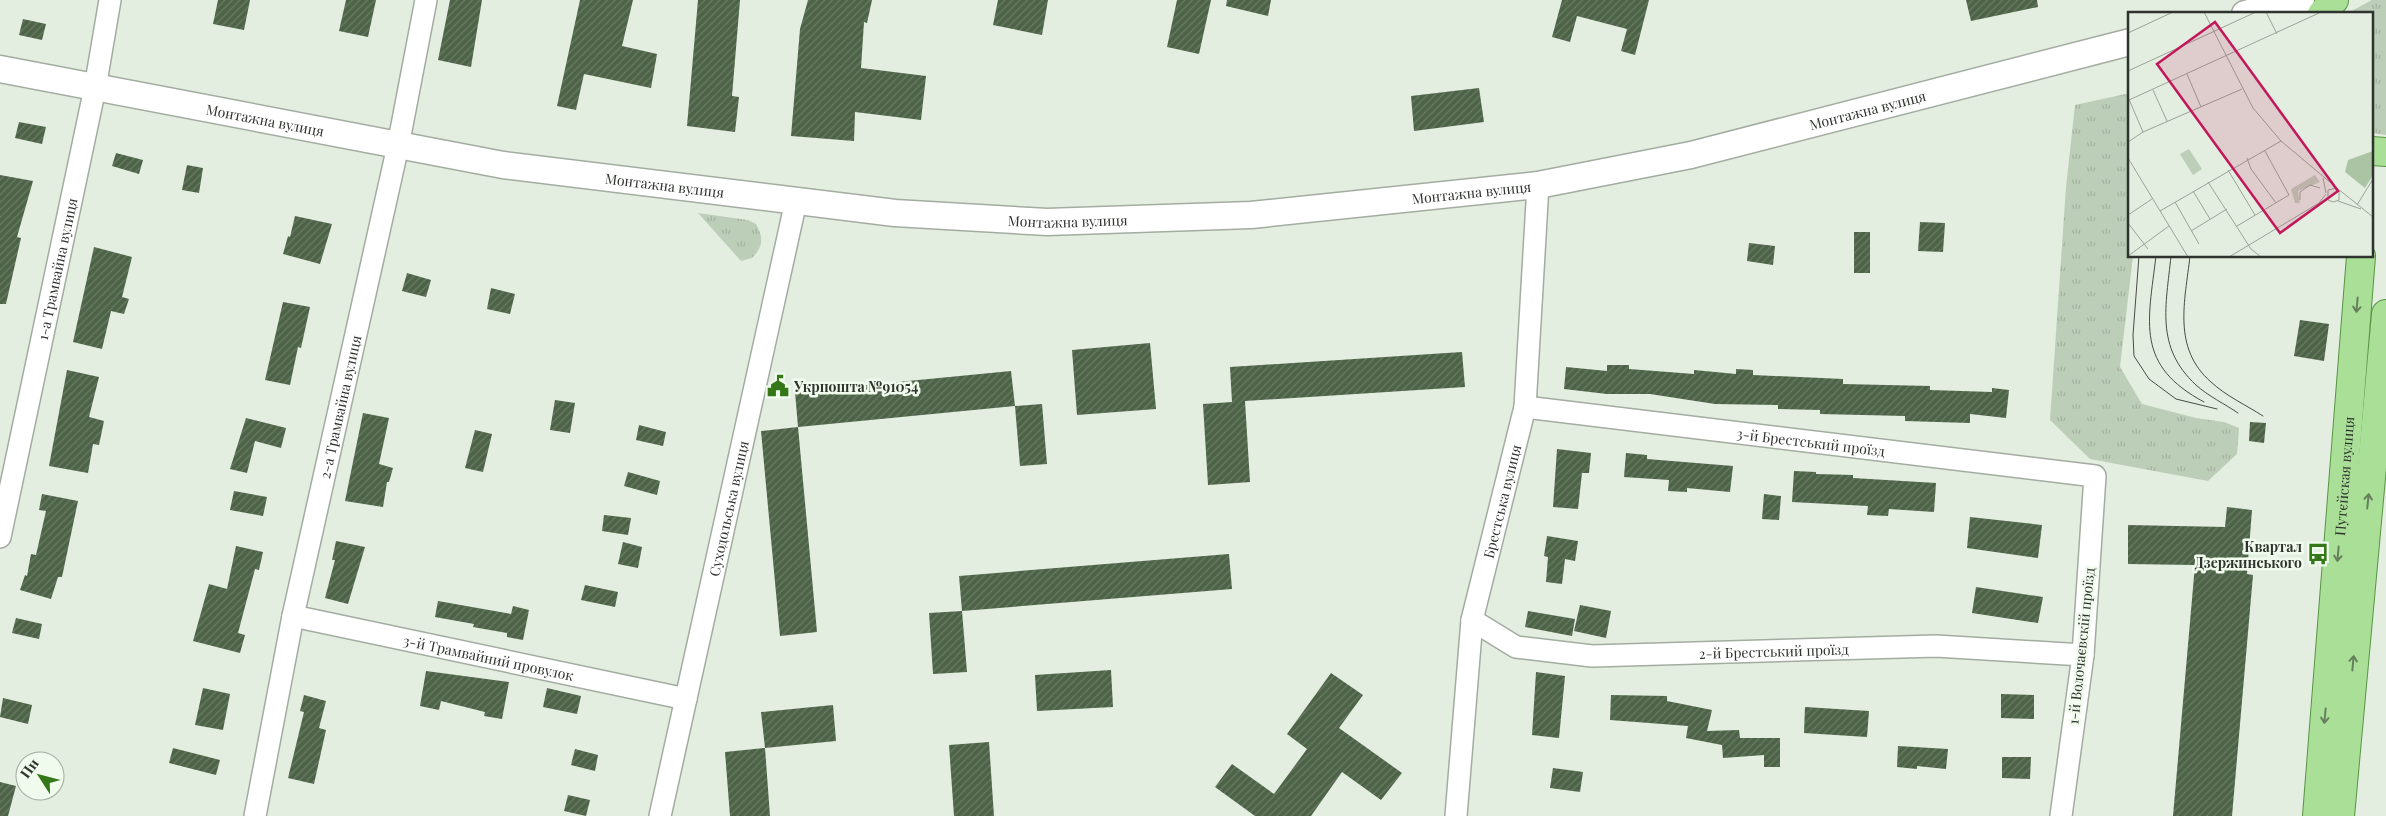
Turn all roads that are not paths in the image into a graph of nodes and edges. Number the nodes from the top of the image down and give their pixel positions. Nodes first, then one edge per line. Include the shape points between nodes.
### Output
1 (110, 0) edge
2 (426, 0) edge
3 (2301, 0) edge
4 (2334, 0) edge
5 (2253, 12) edge
6 (2324, 12) edge
7 (2128, 43) edge
8 (0, 69) edge
9 (95, 88) junction
10 (398, 146) junction
11 (1538, 185) junction
12 (796, 201) junction
13 (2361, 258) edge
14 (2386, 314) edge
15 (1525, 407) junction
16 (2095, 476) joint
17 (0, 537) edge
18 (292, 616) junction
19 (1472, 620) junction
20 (2083, 655) junction
21 (686, 699) junction
22 (255, 816) edge
23 (660, 816) edge
24 (1456, 816) edge
25 (2061, 816) edge
26 (2317, 816) edge
27 (2340, 816) edge

1 - 9 street, 1-а Трамвайна вулиця
2 - 10 street, 2-а Трамвайна вулиця
3 - 5 street
4 - 6 main road
7 - 11 street, Монтажна вулиця via 1691,155
8 - 9 street, Монтажна вулиця
9 - 10 street, Монтажна вулиця
9 - 17 street, 1-а Трамвайна вулиця
10 - 12 street, Монтажна вулиця via 503,165
10 - 18 street, 2-а Трамвайна вулиця
11 - 12 street, Монтажна вулиця via 1251,215 1047,222 895,214
11 - 15 street, Брестська вулиця
12 - 21 street, Суходольська вулиця
13 -> 26 main road, Путєйская вулиця
27 -> 14 main road, Путєйская вулиця
15 - 16 street, 3-й Брестський проїзд
15 - 19 street, Брестська вулиця
16 - 20 street, 1-й Волочаєвскій проїзд
18 - 21 street, 3-й Трамвайний провулок
18 - 22 street, 2-а Трамвайна вулиця
19 - 20 street, 2-й Брестський проїзд via 1516,646 1592,656 1936,646
19 - 24 street, Брестська вулиця
20 - 25 street, 1-й Волочаєвскій проїзд
21 - 23 street, Суходольська вулиця

